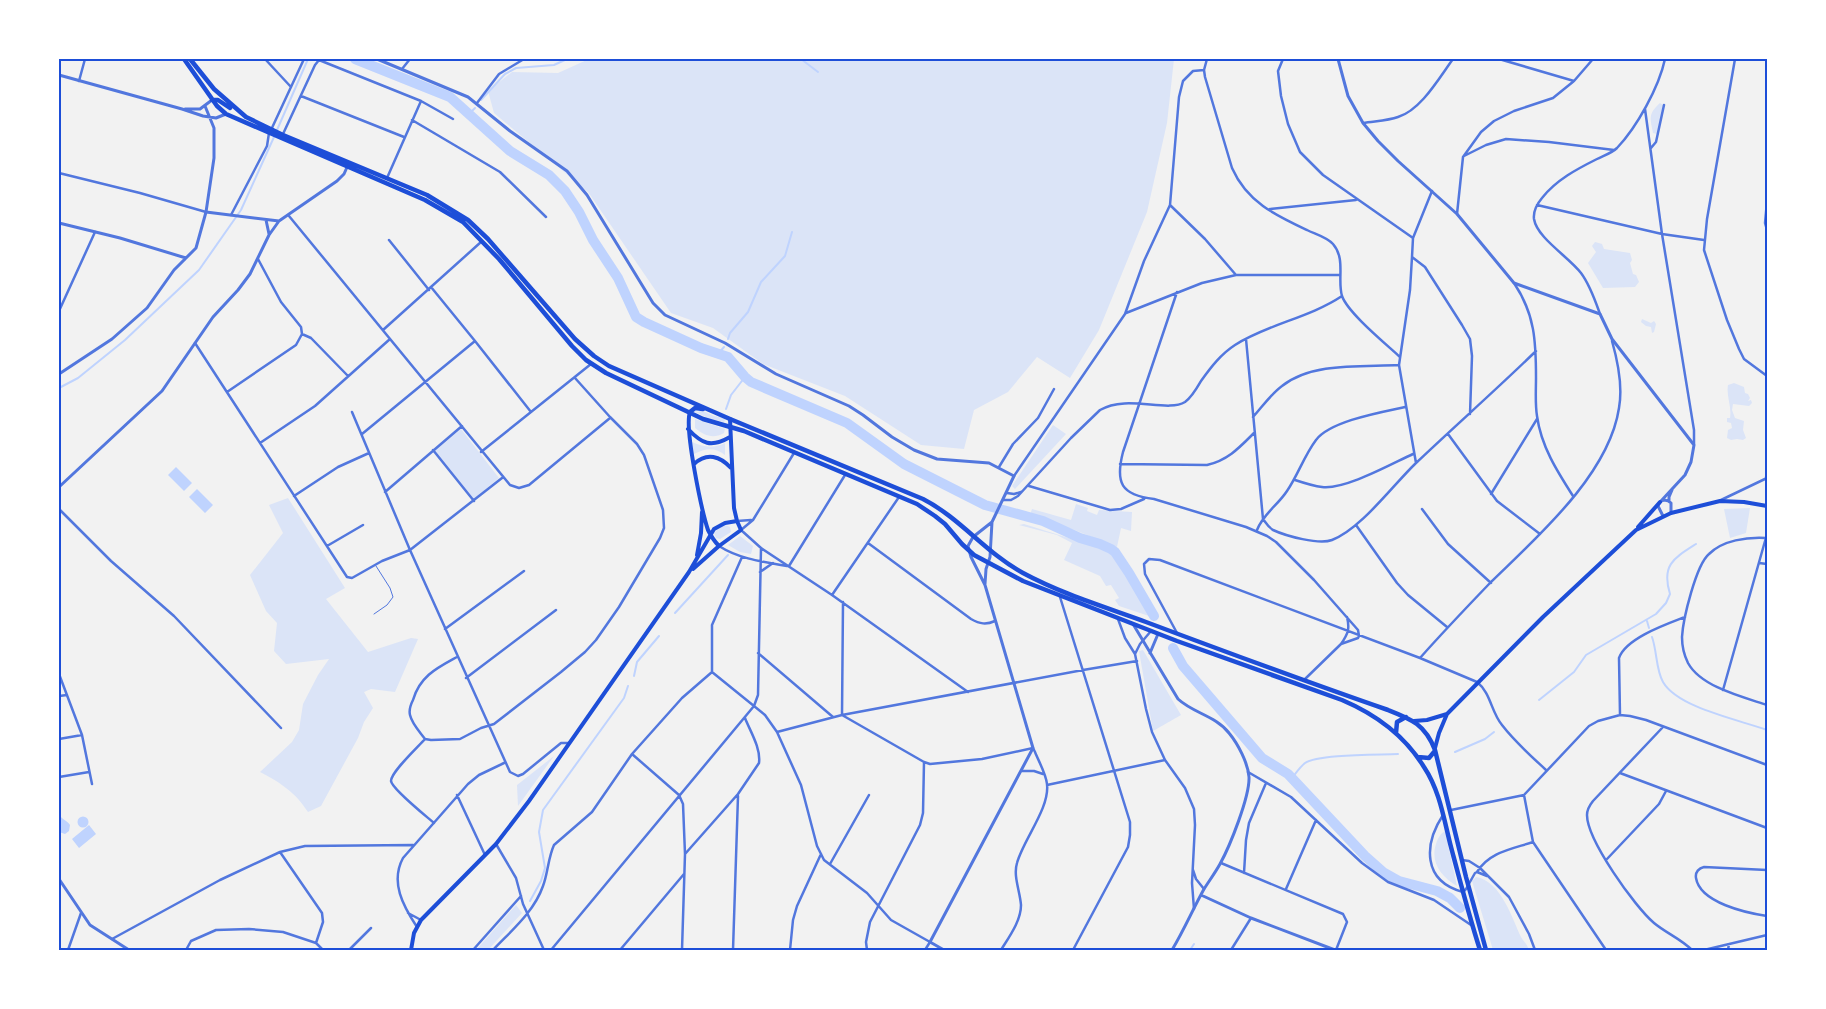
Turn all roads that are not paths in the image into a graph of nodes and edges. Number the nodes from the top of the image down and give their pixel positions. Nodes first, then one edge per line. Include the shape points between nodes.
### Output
1 (85, 59) edge
2 (184, 59) edge
3 (190, 59) edge
4 (265, 59) edge
5 (304, 59) edge
6 (377, 59) edge
7 (410, 59) edge
8 (524, 59) edge
9 (1207, 59) edge
10 (1282, 59) edge
11 (1338, 59) edge
12 (1454, 59) edge
13 (1499, 59) edge
14 (1593, 59) edge
15 (1665, 59) edge
16 (1735, 59) edge
17 (402, 69) junction
18 (1204, 70) junction
19 (59, 75) edge
20 (79, 81) junction
21 (1574, 81) junction
22 (291, 88) junction
23 (301, 96) junction
24 (212, 100) junction
25 (421, 101) junction
26 (477, 103) junction
27 (1664, 105) dead end
28 (205, 106) junction
29 (182, 109) junction
30 (1645, 109) junction
31 (226, 114) junction
32 (240, 114) junction
33 (211, 118) junction
34 (453, 118) dead end
35 (412, 120) junction
36 (1363, 123) junction
37 (272, 132) junction
38 (282, 136) junction
39 (404, 137) junction
40 (1651, 148) junction
41 (1616, 150) junction
42 (1463, 157) junction
43 (348, 165) junction
44 (59, 173) edge
45 (387, 178) junction
46 (1432, 191) junction
47 (1358, 200) junction
48 (1767, 201) edge
49 (1170, 205) junction
50 (1537, 205) junction
51 (1268, 209) junction
52 (206, 212) junction
53 (1457, 214) junction
54 (232, 216) junction
55 (289, 216) junction
56 (546, 217) dead end
57 (266, 220) junction
58 (279, 221) junction
59 (59, 223) edge
60 (1767, 230) edge
61 (95, 232) junction
62 (1662, 234) junction
63 (269, 235) junction
64 (1413, 238) junction
65 (389, 240) dead end
66 (1704, 240) junction
67 (482, 241) junction
68 (1412, 257) junction
69 (186, 258) junction
70 (258, 259) junction
71 (1236, 275) junction
72 (1340, 275) junction
73 (1514, 283) junction
74 (430, 288) junction
75 (1176, 292) junction
76 (1342, 296) junction
77 (59, 311) edge
78 (1125, 314) junction
79 (1600, 314) junction
80 (383, 330) junction
81 (302, 334) junction
82 (390, 339) junction
83 (1246, 339) junction
84 (1612, 339) junction
85 (476, 340) junction
86 (195, 343) junction
87 (1536, 351) junction
88 (1400, 357) junction
89 (592, 363) junction
90 (1398, 365) junction
91 (59, 374) edge
92 (348, 376) junction
93 (1767, 376) edge
94 (575, 378) junction
95 (426, 382) junction
96 (1054, 389) dead end
97 (227, 393) junction
98 (1140, 403) junction
99 (1405, 407) junction
100 (352, 412) dead end
101 (531, 412) junction
102 (690, 412) junction
103 (714, 412) junction
104 (1470, 414) junction
105 (610, 418) junction
106 (1253, 418) junction
107 (730, 419) junction
108 (1537, 419) junction
109 (462, 426) junction
110 (730, 427) junction
111 (688, 429) junction
112 (1254, 433) junction
113 (362, 434) junction
114 (1448, 434) junction
115 (730, 437) junction
116 (260, 443) junction
117 (1694, 445) junction
118 (433, 450) junction
119 (481, 452) junction
120 (794, 452) junction
121 (369, 453) junction
122 (1413, 454) junction
123 (1416, 463) junction
124 (694, 464) junction
125 (1120, 464) junction
126 (999, 467) junction
127 (731, 468) junction
128 (1767, 470) edge
129 (846, 473) junction
130 (1014, 476) junction
131 (502, 478) junction
132 (1767, 478) edge
133 (1294, 480) junction
134 (1029, 486) junction
135 (59, 487) edge
136 (1672, 489) junction
137 (385, 492) junction
138 (1022, 492) junction
139 (1005, 493) junction
140 (1491, 494) junction
141 (294, 496) junction
142 (900, 496) junction
143 (1573, 496) junction
144 (1144, 499) junction
145 (474, 500) junction
146 (1003, 501) junction
147 (1669, 501) junction
148 (1720, 501) junction
149 (1660, 502) junction
150 (1767, 506) edge
151 (702, 508) junction
152 (59, 509) edge
153 (1422, 509) dead end
154 (1671, 513) junction
155 (1663, 516) junction
156 (1263, 519) junction
157 (753, 520) junction
158 (737, 521) junction
159 (992, 522) junction
160 (363, 525) dead end
161 (1356, 525) junction
162 (741, 530) junction
163 (1257, 530) junction
164 (1636, 530) junction
165 (710, 534) junction
166 (1540, 534) junction
167 (1767, 536) edge
168 (973, 537) junction
169 (868, 543) junction
170 (327, 546) junction
171 (719, 546) junction
172 (761, 548) junction
173 (410, 550) junction
174 (968, 550) junction
175 (990, 551) junction
176 (742, 557) junction
177 (761, 561) junction
178 (695, 562) junction
179 (988, 562) junction
180 (773, 563) junction
181 (1759, 563) junction
182 (1767, 564) edge
183 (375, 565) junction
184 (788, 566) junction
185 (524, 571) dead end
186 (689, 572) junction
187 (760, 572) junction
188 (1491, 583) junction
189 (985, 585) junction
190 (832, 595) junction
191 (1060, 597) junction
192 (842, 602) junction
193 (556, 610) dead end
194 (374, 614) dead end
195 (1346, 615) junction
196 (1685, 617) junction
197 (1117, 618) junction
198 (996, 621) junction
199 (1133, 624) junction
200 (1447, 627) junction
201 (445, 629) junction
202 (1151, 631) junction
203 (1349, 632) junction
204 (1158, 634) junction
205 (1178, 635) junction
206 (1359, 636) junction
207 (1142, 641) junction
208 (1341, 644) junction
209 (758, 653) junction
210 (1150, 653) junction
211 (1135, 654) junction
212 (457, 657) junction
213 (1420, 658) junction
214 (1137, 661) junction
215 (1083, 670) junction
216 (712, 672) junction
217 (59, 674) edge
218 (466, 678) junction
219 (1304, 680) junction
220 (1477, 682) junction
221 (1014, 684) junction
222 (1723, 690) junction
223 (968, 692) junction
224 (67, 695) junction
225 (59, 696) edge
226 (1767, 705) edge
227 (754, 706) junction
228 (1447, 714) junction
229 (842, 715) junction
230 (1620, 715) junction
231 (833, 717) junction
232 (1407, 717) junction
233 (745, 718) junction
234 (1414, 721) junction
235 (488, 726) junction
236 (1663, 727) junction
237 (281, 728) dead end
238 (777, 732) junction
239 (1396, 734) junction
240 (82, 735) junction
241 (59, 739) edge
242 (425, 739) junction
243 (569, 743) junction
244 (1033, 748) junction
245 (1435, 750) junction
246 (632, 754) junction
247 (1415, 755) junction
248 (1165, 760) junction
249 (924, 762) junction
250 (504, 763) junction
251 (1767, 765) edge
252 (1546, 770) junction
253 (1022, 771) junction
254 (1113, 771) junction
255 (89, 772) junction
256 (1248, 772) junction
257 (1620, 773) junction
258 (1043, 774) junction
259 (59, 777) edge
260 (1266, 782) junction
261 (92, 784) dead end
262 (1047, 784) junction
263 (1666, 791) junction
264 (738, 794) junction
265 (457, 795) junction
266 (679, 795) junction
267 (869, 795) dead end
268 (1524, 795) junction
269 (1451, 810) junction
270 (1443, 815) junction
271 (1316, 820) junction
272 (434, 823) junction
273 (1767, 828) edge
274 (1534, 842) junction
275 (496, 844) junction
276 (413, 845) junction
277 (280, 852) junction
278 (685, 854) junction
279 (821, 854) junction
280 (485, 855) junction
281 (1462, 860) junction
282 (1607, 860) junction
283 (1221, 863) junction
284 (830, 864) junction
285 (1480, 868) junction
286 (1193, 869) junction
287 (1767, 870) edge
288 (1244, 872) junction
289 (1477, 872) junction
290 (684, 873) junction
291 (1487, 876) junction
292 (59, 879) edge
293 (1468, 885) junction
294 (1204, 889) junction
295 (1286, 889) junction
296 (1463, 892) junction
297 (1201, 895) junction
298 (521, 896) junction
299 (879, 906) junction
300 (1194, 910) junction
301 (81, 913) junction
302 (407, 913) junction
303 (527, 914) junction
304 (1767, 916) edge
305 (1251, 918) junction
306 (421, 920) junction
307 (1472, 926) junction
308 (417, 927) junction
309 (372, 928) dead end
310 (1767, 935) edge
311 (111, 939) junction
312 (930, 942) junction
313 (316, 943) junction
314 (1730, 944) junction
315 (68, 950) edge
316 (129, 950) edge
317 (186, 950) edge
318 (323, 950) edge
319 (349, 950) edge
320 (410, 950) edge
321 (473, 950) edge
322 (493, 950) edge
323 (544, 950) edge
324 (551, 950) edge
325 (620, 950) edge
326 (682, 950) edge
327 (733, 950) edge
328 (790, 950) edge
329 (867, 950) edge
330 (925, 950) edge
331 (944, 950) edge
332 (1001, 950) edge
333 (1073, 950) edge
334 (1172, 950) edge
335 (1231, 950) edge
336 (1335, 950) edge
337 (1480, 950) edge
338 (1486, 950) edge
339 (1535, 950) edge
340 (1606, 950) edge
341 (1692, 950) edge
342 (1704, 950) edge
343 (1728, 950) edge

1 - 20 street
2 - 24 main road
3 - 32 main road
4 - 22 street
5 - 22 street
6 - 17 street
7 - 17 street
8 - 26 street via 496,76
9 - 18 street
10 - 47 street via 1278,71 1281,96 1300,152
11 - 36 street via 1348,96
12 - 36 street via 1410,112 1397,118
13 - 21 street
14 - 21 street
15 - 30 street
16 - 66 street
17 - 26 street
18 - 49 street via 1193,71 1183,81
18 - 51 street via 1238,182 1255,201
19 - 20 street
20 - 29 street
21 - 42 street via 1552,98 1514,111 1494,122 1481,132
22 - 37 street
23 - 25 street via 315,65 322,61
23 - 38 street
23 - 39 street
24 - 28 street
24 - 31 main road
24 - 32 main road
25 - 34 street
25 - 35 street
26 - 126 street via 510,131 556,162 579,184 649,297 665,314 725,343 788,381 849,406 914,450 937,459 980,461
27 - 40 street via 1656,142
28 - 29 street via 195,110
28 - 33 street
29 - 33 street
30 - 40 street
30 - 41 street
31 - 33 street
31 - 37 main road
32 - 37 main road
33 - 52 street via 214,158
35 - 39 street
35 - 56 street via 500,172
36 - 46 street
37 - 38 main road
37 - 54 street
38 - 43 main road
39 - 45 street
40 - 62 street
41 - 42 street via 1506,139 1486,144
41 - 50 street via 1558,181
42 - 53 street
43 - 45 main road
43 - 55 street via 338,182
43 - 67 main road via 436,205 464,222
44 - 52 street
45 - 103 main road via 427,195 468,220 594,356 609,366
46 - 53 street
46 - 64 street
47 - 51 street
47 - 64 street
48 - 60 street
49 - 71 street
49 - 78 street via 1144,261
50 - 62 street
50 - 79 street via 1534,219 1539,230 1581,273
51 - 72 street via 1333,244 1341,262
52 - 54 street
52 - 69 street via 198,242
53 - 73 street
54 - 57 street
55 - 58 street
55 - 80 street
57 - 58 street
57 - 63 street
58 - 63 street
59 - 61 street
61 - 69 street
61 - 77 street
62 - 66 street
62 - 117 street
63 - 70 street
64 - 68 street
65 - 74 street
66 - 93 street via 1708,265 1733,336 1744,359
67 - 74 street
67 - 89 main road via 572,346
68 - 88 street
68 - 104 street via 1425,267 1470,339
69 - 91 street via 147,308 112,340
70 - 81 street via 281,302 298,322
70 - 86 street via 238,290 212,316
71 - 72 street
71 - 75 street
72 - 76 street
73 - 79 street
73 - 87 street via 1526,305 1536,338
74 - 80 street
74 - 85 street
75 - 78 street
75 - 98 street
76 - 83 street via 1314,312
76 - 88 street via 1362,321
78 - 130 street
79 - 84 street
80 - 82 street
81 - 92 street via 311,338
81 - 97 street via 296,345
82 - 92 street
82 - 95 street
83 - 98 street via 1212,366 1185,402 1169,405
83 - 106 street
84 - 117 street
84 - 143 street via 1620,391 1617,419 1607,449
85 - 95 street
85 - 101 street
86 - 97 street
86 - 135 street via 162,392
87 - 104 street
87 - 108 street
88 - 90 street
89 - 94 street
89 - 102 main road via 606,373
90 - 99 street
90 - 106 street via 1329,368 1305,373 1281,386
92 - 116 street via 315,406
94 - 101 street
94 - 105 street
95 - 109 street
95 - 113 street
96 - 126 street via 1038,418 1013,444
97 - 116 street
98 - 125 street
98 - 134 street via 1126,402 1100,410
99 - 122 street
99 - 133 street via 1374,414 1322,433
100 - 113 street
101 - 119 street
102 - 103 main road via 698,408
102 - 110 main road
102 - 111 main road
103 - 107 main road
104 - 114 street
105 - 131 street via 529,485 514,487
105 - 235 street via 637,444 649,466 663,510 664,528 619,607 596,640 501,720
106 - 112 street
107 - 110 main road
107 - 168 main road via 923,499 949,514
108 - 140 street
108 - 143 street via 1555,468
109 - 118 street
109 - 119 street
110 - 115 main road
110 - 120 main road
111 - 115 main road via 703,442 717,443
111 - 124 main road
112 - 125 street via 1228,458 1219,462 1206,465
112 - 156 street
113 - 121 street
114 - 123 street
114 - 140 street
115 - 127 main road
116 - 141 street
117 - 136 street via 1685,475
118 - 137 street
118 - 145 street
119 - 131 street
120 - 129 main road
120 - 157 street
121 - 137 street
121 - 141 street via 338,467
122 - 123 street
122 - 133 street via 1334,487
123 - 161 street
124 - 127 main road via 712,456 719,457
124 - 151 main road
125 - 144 street via 1120,482
126 - 130 street
127 - 158 main road
128 - 132 street
129 - 142 main road
129 - 184 street
130 - 139 street
131 - 145 street
132 - 148 street
133 - 156 street
134 - 138 street
134 - 144 street via 1110,510 1121,510
136 - 147 street
136 - 149 street
137 - 173 street
138 - 139 street
138 - 146 street via 1014,499
139 - 146 street
140 - 166 street
141 - 170 street
142 - 169 street
142 - 174 main road via 935,516
143 - 166 street
144 - 163 street via 1154,499
145 - 173 street
146 - 159 street
147 - 149 street
147 - 154 street
148 - 150 main road
148 - 154 main road
149 - 155 street via 1658,508
149 - 164 main road
151 - 165 main road
151 - 178 main road
152 - 237 street via 111,561 174,616
153 - 188 street via 1448,544
154 - 155 main road
155 - 164 main road
156 - 161 street via 1272,529 1320,542 1331,540
156 - 163 street
157 - 158 street
157 - 162 street
158 - 162 main road
158 - 165 main road via 719,525
159 - 168 street
159 - 175 street
160 - 170 street
161 - 200 street via 1397,583
162 - 171 main road
162 - 172 street
163 - 195 street via 1276,542
164 - 220 main road
165 - 171 main road
165 - 178 main road
166 - 188 street
167 - 181 street
167 - 196 street via 1728,542 1708,555 1697,573
168 - 174 street via 968,543
168 - 175 main road
169 - 190 street
169 - 198 street via 970,618 982,624
170 - 183 street via 346,576 352,578
171 - 176 street
171 - 186 main road
172 - 177 street
172 - 184 street
173 - 183 street
173 - 201 street
174 - 179 main road
174 - 189 street
175 - 179 street
175 - 205 main road via 1015,569 1045,584
176 - 177 street
176 - 216 street via 712,625
177 - 180 street
177 - 187 street
178 - 186 main road
179 - 189 street
179 - 191 main road
180 - 184 street
180 - 187 street
181 - 182 street
181 - 222 street
183 - 194 lane via 393,597
184 - 190 street
185 - 201 street
186 - 243 main road
187 - 209 street
188 - 200 street
189 - 198 street
190 - 192 street
191 - 197 main road
191 - 215 street
192 - 223 street
192 - 229 street
193 - 218 street
195 - 203 street
195 - 206 street
196 - 222 street via 1682,637 1688,663 1696,673
196 - 230 street via 1659,628 1622,651 1619,658
197 - 199 main road
197 - 211 street
198 - 221 street
199 - 202 main road
199 - 207 street
200 - 213 street
201 - 212 street
202 - 204 main road
202 - 207 street
203 - 205 street via 1160,560 1149,559 1144,564 1145,574
203 - 206 street
203 - 208 street
204 - 210 street
204 - 239 main road via 1342,700 1365,711
205 - 219 main road
206 - 208 street
206 - 213 street
207 - 210 street
207 - 211 street
208 - 219 street
209 - 227 street via 758,695
209 - 231 street
210 - 256 street via 1178,699 1219,724 1230,735
211 - 214 street
212 - 218 street
212 - 242 street via 424,677 415,693 410,715
213 - 220 street
214 - 215 street
214 - 248 street via 1149,721
215 - 221 street
215 - 254 street
216 - 227 street
216 - 246 street via 682,698
217 - 224 street
218 - 235 street
219 - 232 main road
220 - 228 main road
220 - 252 street via 1484,688 1501,724
221 - 223 street
221 - 244 street
222 - 226 street
223 - 229 street
224 - 225 street
224 - 240 street
227 - 233 street
227 - 238 street
228 - 234 main road
228 - 245 main road
229 - 231 street
229 - 249 street
230 - 236 street
230 - 252 street via 1598,720 1589,726
231 - 238 street
232 - 234 main road
232 - 239 main road via 1396,722
233 - 264 street via 760,756 756,770
233 - 266 street
234 - 245 main road via 1427,733
235 - 242 street via 460,739
235 - 250 street
236 - 251 street
236 - 257 street
238 - 279 street via 801,785
239 - 247 main road
240 - 241 street
240 - 255 street
242 - 272 street via 395,772 391,781
243 - 250 street via 561,744 518,776 510,772
243 - 275 main road
244 - 249 street via 956,762
244 - 253 street
244 - 258 street
245 - 247 main road via 1429,758
245 - 269 main road
246 - 266 street
246 - 303 street via 592,812 554,845 543,886
247 - 270 main road via 1438,795
248 - 254 street
248 - 286 street via 1185,788 1194,809
249 - 299 street via 920,826
250 - 265 street via 480,775
252 - 268 street
253 - 258 street
253 - 312 street
254 - 262 street
254 - 333 street via 1130,822 1128,848
255 - 259 street
255 - 261 street
256 - 260 street
256 - 283 street via 1246,795
257 - 263 street
257 - 282 street via 1592,801 1587,817 1591,832
258 - 262 street
260 - 271 street via 1291,797
260 - 288 street via 1249,823
262 - 332 street via 1042,808 1017,861 1020,913
263 - 273 street
263 - 282 street via 1659,804
264 - 278 street
264 - 327 street
265 - 272 street
265 - 280 street
266 - 278 street via 683,804
266 - 324 street
267 - 284 street
268 - 269 street
268 - 274 street
269 - 281 main road
270 - 296 main road
270 - 296 street via 1430,841 1431,862 1443,881
271 - 295 street
271 - 307 street via 1362,863 1388,882 1434,900
272 - 276 street
274 - 285 street via 1492,856
274 - 340 street
275 - 280 main road
275 - 298 street via 516,878
276 - 277 street via 305,846
276 - 302 street via 398,870 398,888
277 - 311 street
277 - 313 street via 322,913 323,922
278 - 290 street
279 - 284 street
279 - 328 street via 797,906
280 - 306 main road
281 - 285 street
281 - 293 main road
282 - 341 street via 1641,910
283 - 288 street
283 - 294 street
284 - 299 street
285 - 289 street
285 - 291 street
286 - 294 street
286 - 300 street
287 - 304 street via 1704,867 1696,874 1696,879 1702,890 1714,899 1743,912
288 - 295 street
289 - 291 street
289 - 293 street
290 - 325 street
290 - 326 street
291 - 339 street via 1509,897
292 - 301 street
293 - 296 street
293 - 338 main road
294 - 297 street
295 - 336 street via 1346,917 1347,922
296 - 307 main road
297 - 300 street
297 - 305 street
298 - 303 street
298 - 321 street
299 - 312 street via 891,920
299 - 329 street via 867,932
300 - 334 street
301 - 311 street via 90,925
301 - 315 street
302 - 306 street
302 - 308 street
303 - 322 street
303 - 323 street
305 - 335 street
305 - 336 street
306 - 308 main road
307 - 337 main road
308 - 320 main road
309 - 319 street
310 - 314 street
311 - 316 street
312 - 330 street
312 - 331 street
313 - 317 street via 283,932 216,930 191,941
313 - 318 street
314 - 342 street
314 - 343 street

